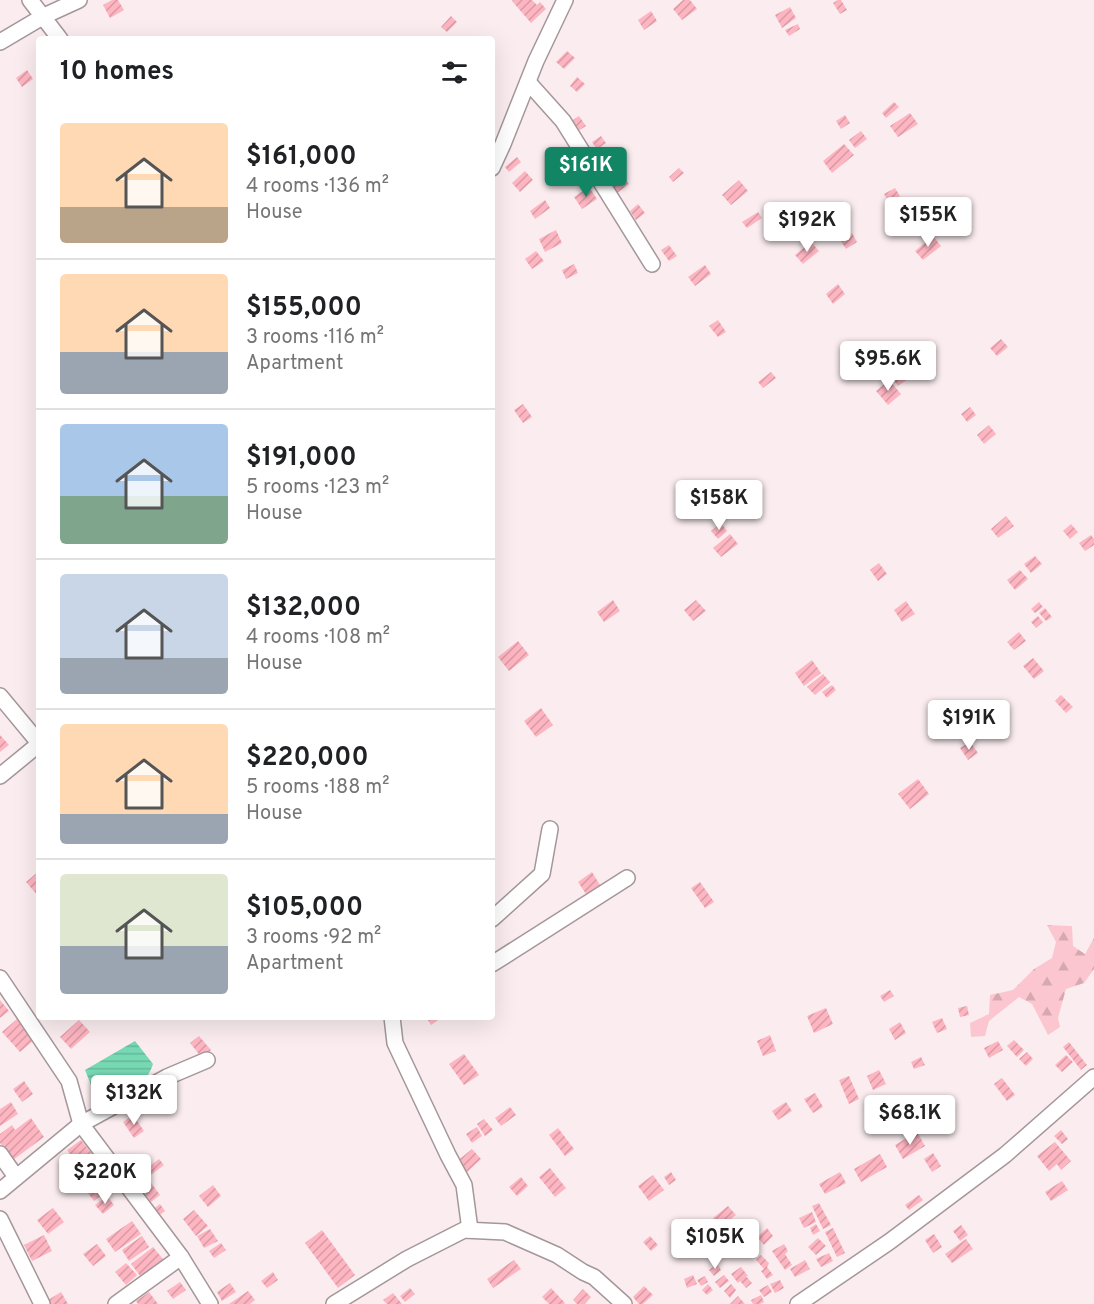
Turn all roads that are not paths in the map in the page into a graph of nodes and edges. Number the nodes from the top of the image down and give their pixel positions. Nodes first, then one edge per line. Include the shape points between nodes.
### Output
1 (30, 0) edge
2 (79, 0) edge
3 (565, 0) edge
4 (44, 16) junction
5 (58, 36) edge
6 (0, 42) edge
7 (528, 82) junction
8 (495, 161) edge
9 (652, 264) dead end
10 (0, 696) edge
11 (36, 740) edge
12 (36, 746) edge
13 (0, 776) edge
14 (550, 829) dead end
15 (627, 878) dead end
16 (495, 916) edge
17 (495, 962) edge
18 (0, 978) edge
19 (392, 1020) edge
20 (207, 1060) dead end
21 (1094, 1077) edge
22 (81, 1124) junction
23 (0, 1154) edge
24 (16, 1177) junction
25 (0, 1191) edge
26 (0, 1219) edge
27 (470, 1230) junction
28 (182, 1257) junction
29 (42, 1304) edge
30 (116, 1304) edge
31 (210, 1304) edge
32 (334, 1304) edge
33 (624, 1304) edge
34 (798, 1304) edge

1 - 4 street
2 - 4 street
3 - 7 street
4 - 5 street
4 - 6 street
7 - 8 street
7 - 9 street via 563,121
10 - 11 street
12 - 13 street
14 - 16 street via 542,874
15 - 17 street
18 - 22 street via 69,1081
19 - 27 street via 395,1043 464,1185
20 - 22 street
21 - 34 street via 1005,1155
22 - 24 street
22 - 28 street
23 - 24 street
24 - 25 street
26 - 29 street
27 - 32 street via 407,1259
27 - 33 street via 505,1232 557,1255 594,1277
28 - 30 street
28 - 31 street

